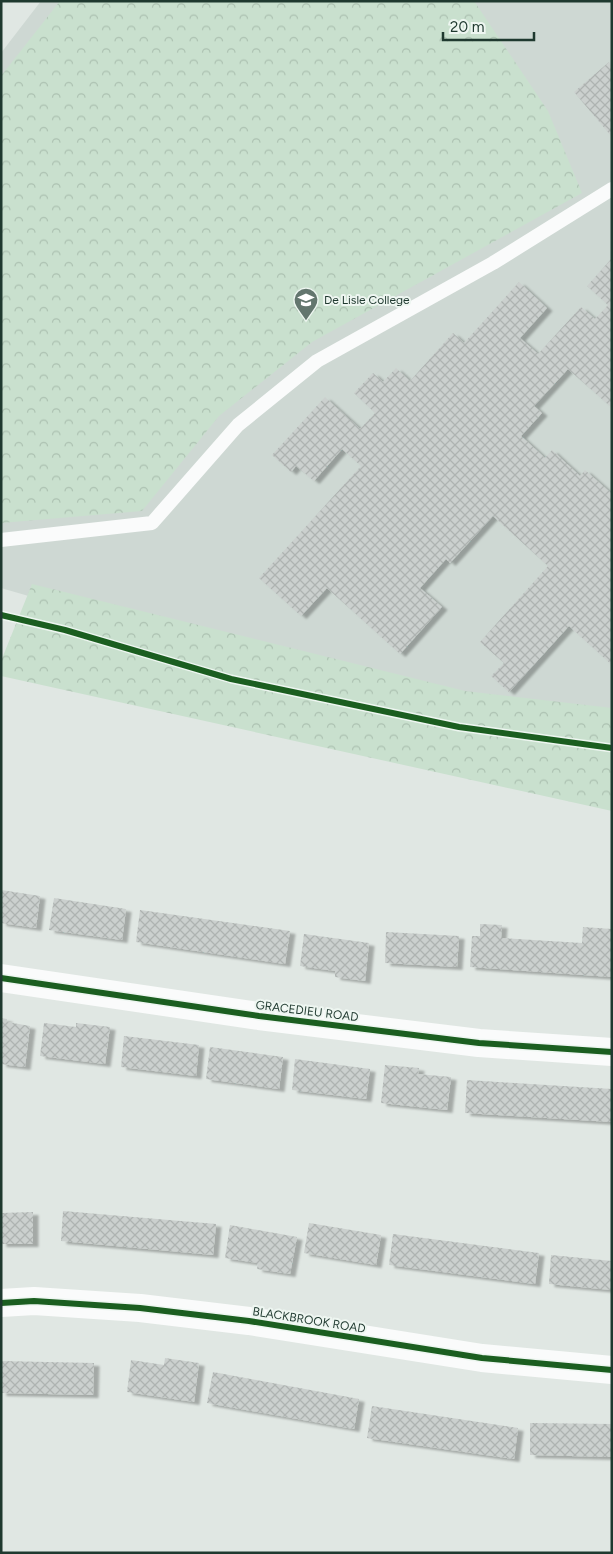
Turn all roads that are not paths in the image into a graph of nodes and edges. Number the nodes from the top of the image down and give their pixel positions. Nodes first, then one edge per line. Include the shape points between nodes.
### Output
1 (612, 189) edge
2 (1, 540) edge
3 (1, 978) edge
4 (612, 1052) edge
5 (1, 1303) edge
6 (612, 1370) edge

1 - 2 lane via 493,264 317,361 238,426 152,523
3 - 4 street, GRACEDIEU ROAD via 479,1044
5 - 6 street, BLACKBROOK ROAD via 34,1301 140,1308 249,1321 482,1358

